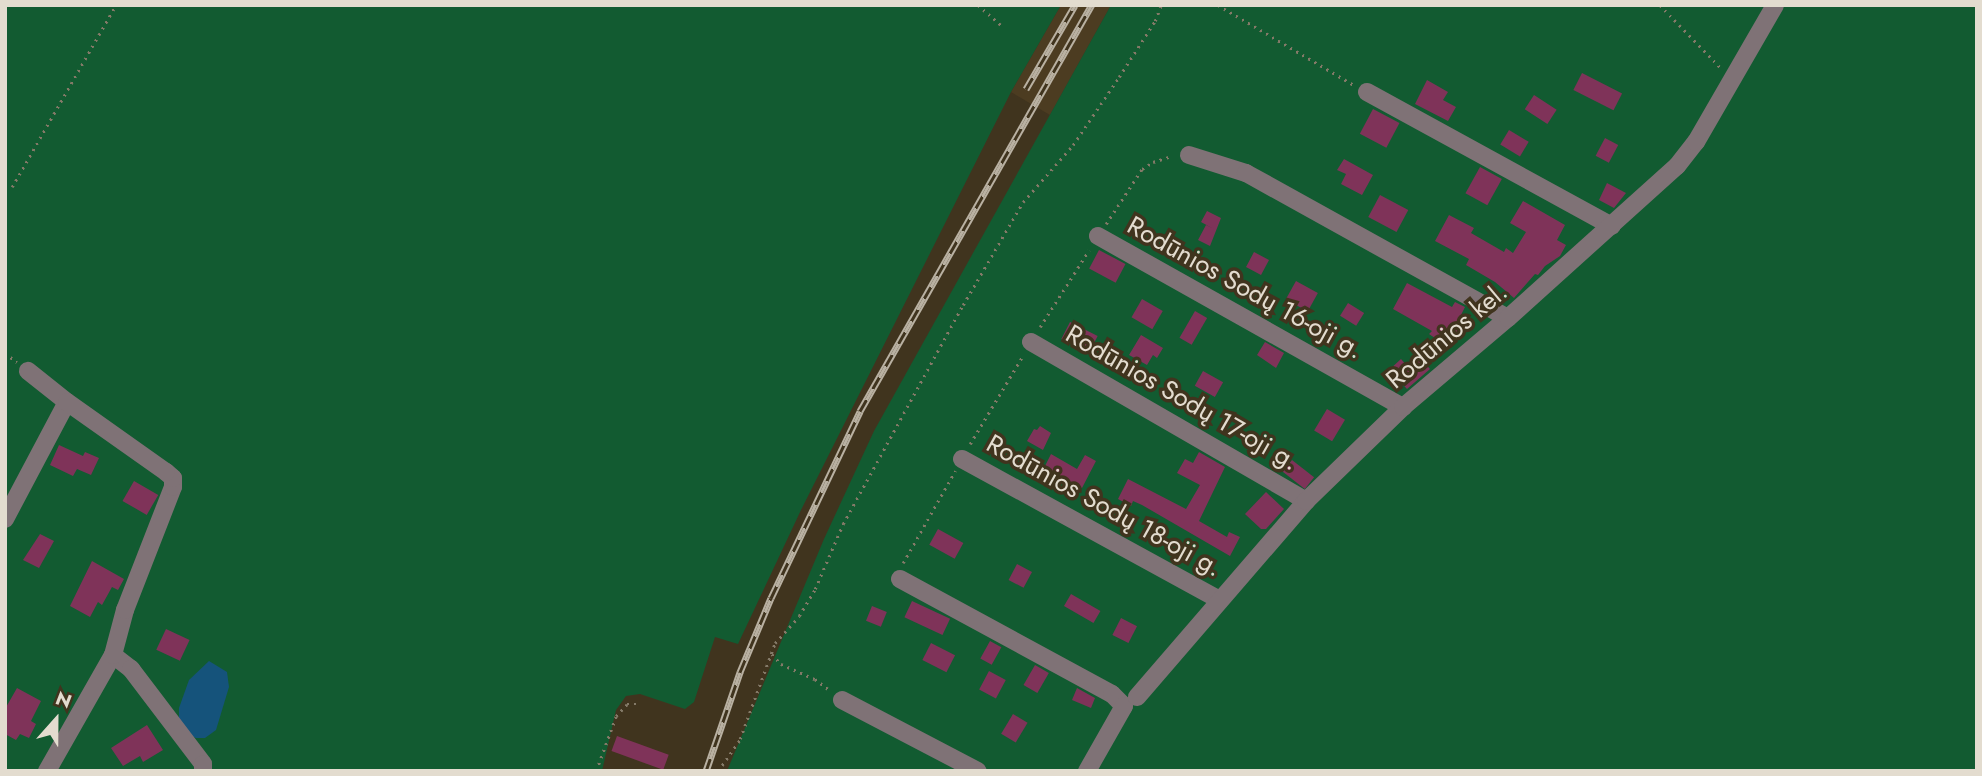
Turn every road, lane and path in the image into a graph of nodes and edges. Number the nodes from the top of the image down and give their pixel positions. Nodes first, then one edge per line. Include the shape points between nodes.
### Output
1 (116, 5) edge
2 (978, 5) edge
3 (1161, 5) edge
4 (1218, 5) edge
5 (1660, 5) edge
6 (1775, 5) edge
7 (1002, 26) dead end
8 (1734, 77) junction
9 (1367, 92) joint
10 (1189, 155) dead end
11 (5, 187) edge
12 (1612, 226) junction
13 (1098, 236) dead end
14 (1508, 318) junction
15 (1031, 342) dead end
16 (28, 371) dead end
17 (67, 402) junction
18 (1403, 407) junction
19 (962, 459) dead end
20 (1306, 500) junction
21 (5, 519) edge
22 (900, 579) dead end
23 (1220, 600) junction
24 (772, 654) junction
25 (113, 655) junction
26 (842, 700) joint
27 (1130, 702) junction
28 (638, 704) dead end
29 (47, 771) edge
30 (203, 771) edge
31 (596, 771) edge
32 (718, 771) edge
33 (978, 771) edge
34 (1087, 771) edge

1 - 11 path via 12,187
2 - 7 path
3 - 24 path via 1073,145 1023,202 843,524 815,589 775,643
4 - 9 path
5 - 8 path
6 - 8 street, Rodūnios kel.
8 - 12 street, Rodūnios kel. via 1696,142 1655,188
9 - 12 street
10 - 14 street via 1247,173
12 - 14 street, Rodūnios kel.
13 - 18 street, Rodūnios Sodų 16-oji g.
14 - 18 street, Rodūnios kel.
15 - 20 street, Rodūnios Sodų 17-oji g.
16 - 17 street
17 - 21 street
17 - 25 street via 173,478
18 - 20 street, Rodūnios kel.
19 - 23 street, Rodūnios Sodų 18-oji g.
20 - 23 street, Rodūnios kel.
22 - 27 street
23 - 27 street, Rodūnios kel.
24 - 26 path
24 - 32 path via 740,739
25 - 29 street
25 - 30 street via 131,669 203,764
26 - 33 street
27 - 34 street, Rodūnios kel.
28 - 31 path via 627,704 616,716

